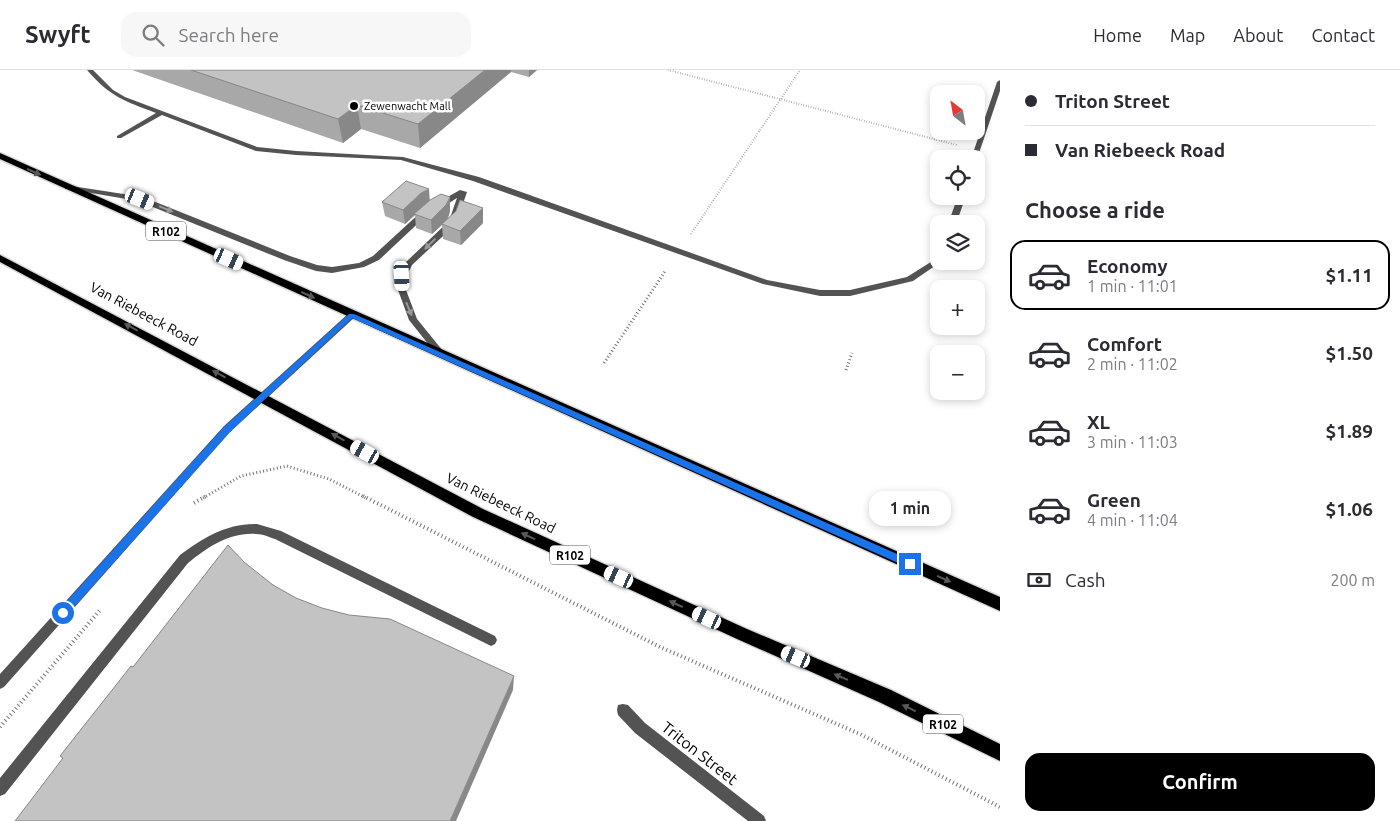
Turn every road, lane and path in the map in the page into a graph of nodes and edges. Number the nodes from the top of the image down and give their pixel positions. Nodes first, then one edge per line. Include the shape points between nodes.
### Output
1 (90, 70) edge
2 (668, 70) edge
3 (800, 70) edge
4 (1000, 82) edge
5 (781, 99) junction
6 (161, 113) junction
7 (119, 137) dead end
8 (977, 150) joint
9 (0, 156) edge
10 (68, 187) junction
11 (679, 251) junction
12 (0, 258) edge
13 (930, 266) edge
14 (352, 315) junction
15 (440, 353) junction
16 (852, 353) dead end
17 (604, 363) dead end
18 (846, 370) dead end
19 (262, 396) junction
20 (1000, 604) edge
21 (491, 640) dead end
22 (0, 683) edge
23 (623, 710) dead end
24 (1000, 753) edge
25 (0, 789) edge
26 (759, 821) edge

1 - 6 lane via 123,98
2 - 5 path
3 - 5 path
4 - 8 lane
5 - 8 path
5 - 11 path
6 - 7 lane
6 - 11 lane via 256,149 401,158 476,180
9 -> 10 main road, R102
10 -> 14 main road, R102
10 -> 15 lane via 140,199 287,258 332,270 354,267 376,258 427,211 463,192 452,222 402,276 404,298 413,320
11 - 13 lane via 766,282 835,294 859,292 910,279
11 - 17 path
19 -> 12 main road, Van Riebeeck Road / R102
14 - 15 main road, R102
14 - 19 lane
15 -> 20 main road, R102
16 - 18 path
19 - 22 lane via 227,429
24 -> 19 main road, Van Riebeeck Road / R102 via 886,696 478,513
21 - 25 lane via 277,534 255,529 233,532 205,542 184,560
23 - 26 lane, Triton Street via 640,728

